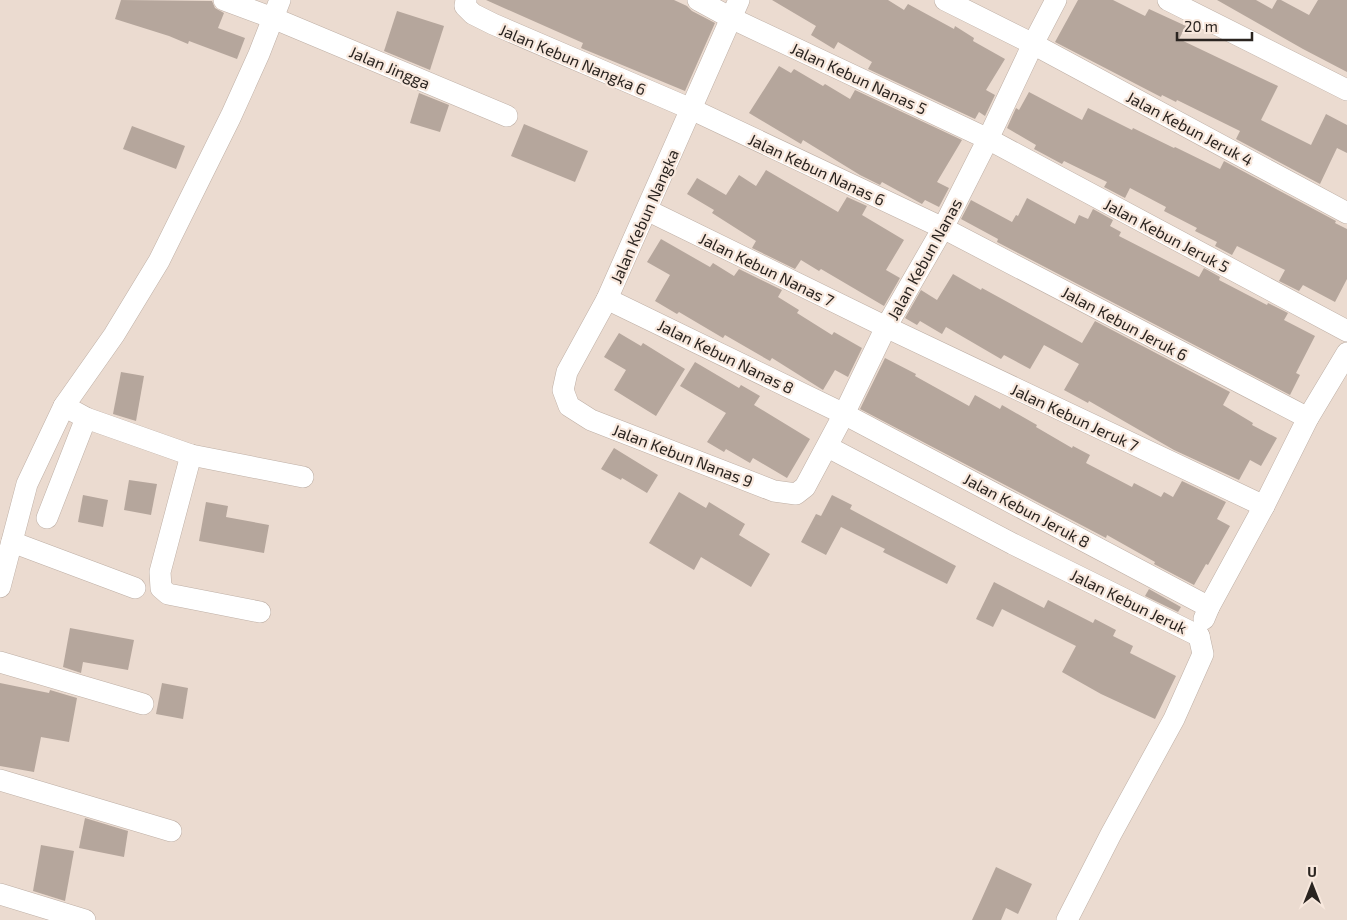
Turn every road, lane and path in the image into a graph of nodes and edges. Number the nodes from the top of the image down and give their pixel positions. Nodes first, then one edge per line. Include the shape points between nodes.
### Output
1 (224, 0) edge
2 (466, 0) edge
3 (698, 0) edge
4 (945, 0) edge
5 (1056, 0) edge
6 (1168, 0) edge
7 (276, 9) edge
8 (735, 9) edge
9 (1033, 44) junction
10 (1347, 90) edge
11 (690, 109) junction
12 (508, 116) dead end
13 (988, 139) junction
14 (647, 210) junction
15 (1347, 213) edge
16 (943, 228) junction
17 (607, 299) junction
18 (886, 327) junction
19 (1347, 331) edge
20 (1347, 353) edge
21 (64, 406) junction
22 (844, 414) junction
23 (86, 418) junction
24 (1308, 418) junction
25 (591, 420) joint
26 (828, 446) junction
27 (191, 455) junction
28 (304, 477) dead end
29 (774, 491) joint
30 (1264, 506) junction
31 (47, 518) dead end
32 (12, 542) junction
33 (0, 587) edge
34 (135, 588) dead end
35 (1209, 607) junction
36 (260, 612) dead end
37 (1199, 636) junction
38 (0, 662) edge
39 (143, 704) dead end
40 (0, 780) edge
41 (171, 831) dead end
42 (0, 894) edge
43 (84, 920) edge
44 (1067, 920) edge

1 - 7 street, Jalan Jingga
2 - 11 street, Jalan Kebun Nangka 6 via 465,6 472,14
3 - 8 street, Jalan Kebun Nanas 5
4 - 9 street, Jalan Kebun Jeruk 4
5 - 9 street, Jalan Kebun Nanas
6 - 10 street
7 - 12 street, Jalan Jingga
7 - 21 street via 231,116 159,261 114,335
8 - 11 street, Jalan Kebun Nangka
8 - 13 street, Jalan Kebun Nanas 5
9 - 13 street, Jalan Kebun Nanas
9 - 15 street, Jalan Kebun Jeruk 4
11 - 14 street, Jalan Kebun Nangka
11 - 16 street, Jalan Kebun Nanas 6
13 - 16 street, Jalan Kebun Nanas
13 - 19 street, Jalan Kebun Jeruk 5
14 - 17 street, Jalan Kebun Nangka
14 - 18 street, Jalan Kebun Nanas 7
16 - 18 street, Jalan Kebun Nanas
16 - 24 street, Jalan Kebun Jeruk 6
17 - 22 street, Jalan Kebun Nanas 8
17 - 25 street, Jalan Kebun Nangka via 567,372 563,390 569,406
18 - 22 street, Jalan Kebun Nanas
18 - 30 street, Jalan Kebun Jeruk 7
20 - 24 street, Jalan Kebun Jeruk
21 - 23 street
21 - 32 street via 27,484
22 - 26 street, Jalan Kebun Nanas
22 - 35 street, Jalan Kebun Jeruk 8
23 - 27 street
23 - 31 street
24 - 30 street, Jalan Kebun Jeruk
25 - 29 street, Jalan Kebun Nanas 9
26 - 29 street, Jalan Kebun Nanas via 805,486 796,494
26 - 37 street, Jalan Kebun Jeruk
27 - 28 street
27 - 36 street via 160,572 161,588 168,594
30 - 35 street, Jalan Kebun Jeruk
32 - 33 street
32 - 34 street
35 - 37 street, Jalan Kebun Jeruk
37 - 44 street via 1203,654 1174,719
38 - 39 street
40 - 41 street
42 - 43 street

